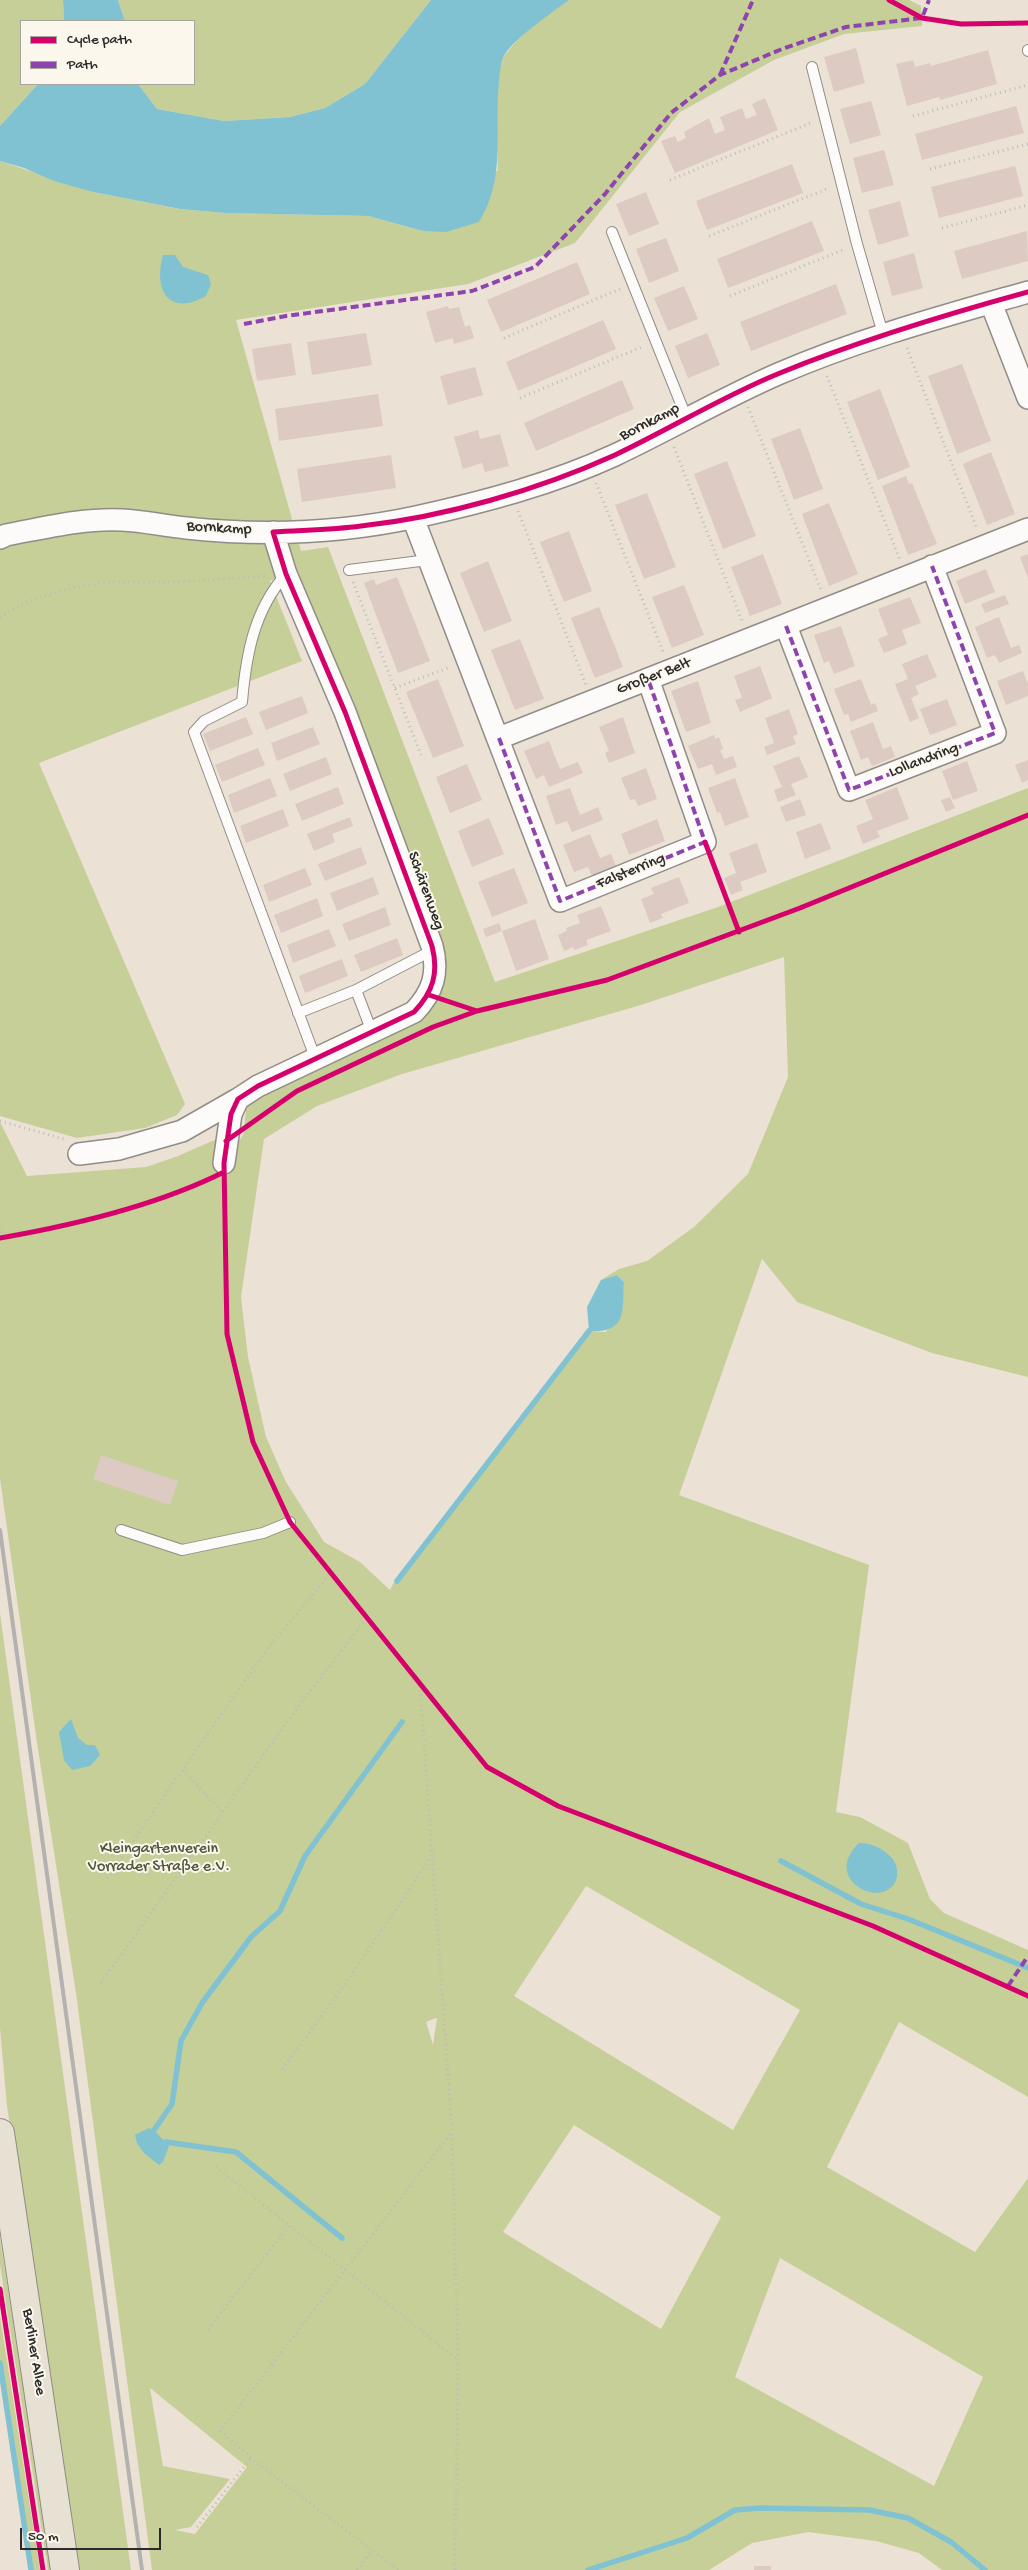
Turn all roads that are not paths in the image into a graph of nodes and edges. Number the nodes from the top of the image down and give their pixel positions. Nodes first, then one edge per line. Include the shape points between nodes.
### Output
1 (812, 68) dead end
2 (612, 232) dead end
3 (1028, 292) edge
4 (991, 303) junction
5 (883, 334) junction
6 (1028, 398) edge
7 (687, 418) junction
8 (413, 518) junction
9 (1028, 529) edge
10 (273, 532) junction
11 (0, 538) edge
12 (428, 560) junction
13 (932, 566) junction
14 (349, 570) road end
15 (286, 574) junction
16 (786, 626) junction
17 (648, 679) junction
18 (499, 738) junction
19 (433, 950) junction
20 (356, 990) junction
21 (298, 1013) junction
22 (372, 1032) junction
23 (316, 1060) junction
24 (238, 1099) junction
25 (79, 1154) road end
26 (224, 1163) dead end
27 (290, 1522) dead end
28 (120, 1530) dead end
29 (0, 2133) edge
30 (65, 2570) edge

1 - 5 lane
2 - 7 lane
3 - 4 street, Bornkamp
4 - 5 street, Bornkamp
4 - 6 street
5 - 7 street, Bornkamp via 778,374
7 - 8 street, Bornkamp via 614,455 556,478 491,500
8 - 10 street, Bornkamp via 360,526
8 - 12 street
9 - 13 street, Großer Belt
10 - 11 street, Bornkamp via 188,529 122,520 75,522
10 - 15 street, Schärenweg
12 - 14 lane
12 - 18 street
13 - 16 street, Großer Belt
13 - 16 street, Lollandring via 996,732 849,790
15 - 19 street, Schärenweg via 345,712
15 - 21 lane via 264,604 245,669 242,702 204,721 194,732
16 - 17 street, Großer Belt
17 - 18 street, Großer Belt
17 - 18 street, Falsterring via 705,842 560,901
19 - 20 lane
19 - 22 street, Schärenweg via 436,973 429,995 406,1016
20 - 21 lane
20 - 22 lane
21 - 23 lane
22 - 23 street, Schärenweg
23 - 24 street, Schärenweg via 258,1086
24 - 25 street, Schärenweg via 182,1131 118,1149
24 - 26 street via 231,1114
27 - 28 lane via 263,1533 182,1550
29 - 30 main road, Berliner Allee

